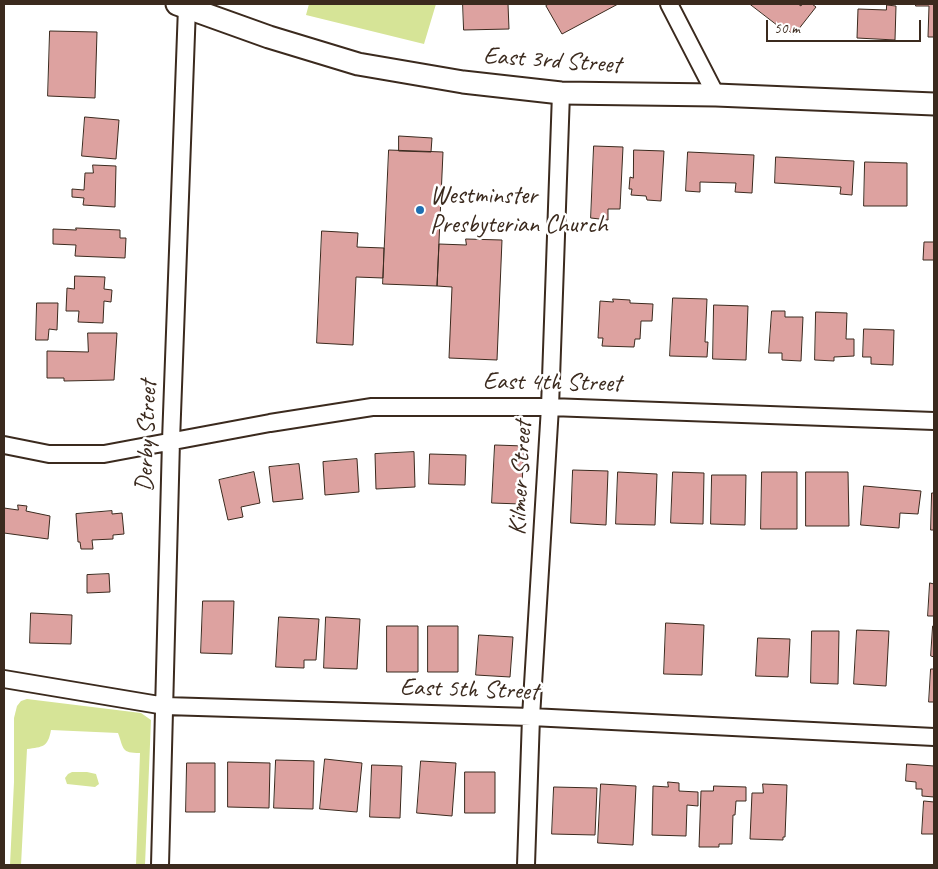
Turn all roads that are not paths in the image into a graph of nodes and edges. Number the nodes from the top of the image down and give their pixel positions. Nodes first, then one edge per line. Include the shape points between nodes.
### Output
1 (669, 4) edge
2 (182, 6) edge
3 (561, 93) junction
4 (716, 95) junction
5 (934, 104) edge
6 (550, 406) junction
7 (934, 421) edge
8 (171, 441) junction
9 (4, 445) edge
10 (4, 680) edge
11 (165, 706) junction
12 (531, 717) junction
13 (934, 737) edge
14 (160, 865) edge
15 (526, 865) edge

1 - 4 street
2 - 3 street, East 3rd Street via 270,38 358,64 463,82
2 - 8 street, Derby Street
3 - 4 street, East 3rd Street
3 - 6 street, Kilmer Street
4 - 5 street, East 3rd Street
6 - 7 street, East 4th Street
6 - 8 street, East 4th Street via 372,408
6 - 12 street, Kilmer Street
8 - 9 street, East 4th Street via 104,454 49,454
8 - 11 street, Derby Street
10 - 11 street, East 5th Street
11 - 12 street, East 5th Street
11 - 14 street, Derby Street
12 - 13 street, East 5th Street
12 - 15 street, Kilmer Street

